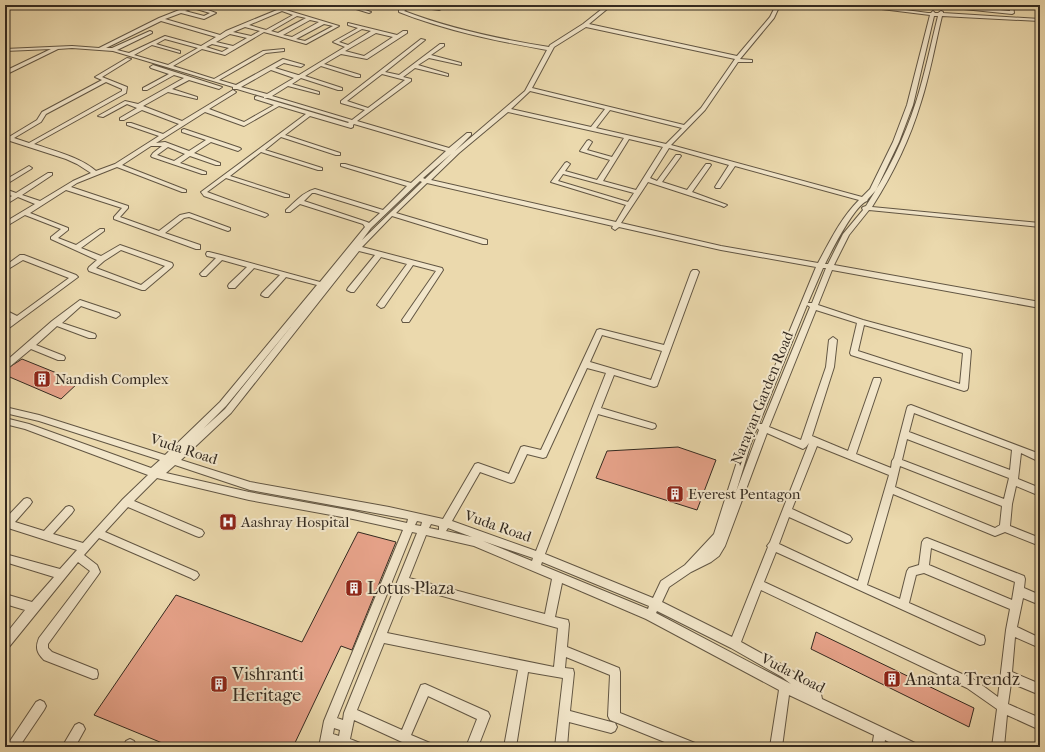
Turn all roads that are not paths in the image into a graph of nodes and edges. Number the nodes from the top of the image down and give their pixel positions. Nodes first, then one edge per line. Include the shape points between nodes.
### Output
1 (293, 5) edge
2 (345, 5) edge
3 (409, 5) edge
4 (412, 5) edge
5 (447, 5) edge
6 (604, 5) edge
7 (610, 5) edge
8 (778, 5) edge
9 (856, 5) edge
10 (873, 5) edge
11 (928, 5) edge
12 (954, 5) edge
13 (1011, 5) edge
14 (194, 6) edge
15 (282, 10) junction
16 (181, 11) junction
17 (369, 12) dead end
18 (934, 13) junction
19 (992, 13) junction
20 (297, 14) junction
21 (310, 18) junction
22 (161, 19) junction
23 (1040, 19) edge
24 (323, 22) junction
25 (350, 24) dead end
26 (244, 25) junction
27 (585, 25) junction
28 (362, 27) junction
29 (265, 31) junction
30 (375, 31) junction
31 (150, 32) dead end
32 (228, 32) junction
33 (405, 32) dead end
34 (279, 35) junction
35 (220, 37) junction
36 (397, 37) junction
37 (252, 38) junction
38 (292, 39) junction
39 (423, 40) dead end
40 (212, 42) junction
41 (152, 44) junction
42 (442, 45) dead end
43 (348, 47) junction
44 (101, 48) junction
45 (202, 48) junction
46 (234, 48) junction
47 (52, 49) junction
48 (547, 49) junction
49 (5, 50) edge
50 (113, 50) junction
51 (282, 50) dead end
52 (44, 51) junction
53 (96, 51) junction
54 (178, 52) dead end
55 (340, 52) junction
56 (5, 53) edge
57 (428, 56) junction
58 (129, 57) junction
59 (737, 59) junction
60 (750, 61) dead end
61 (320, 64) junction
62 (459, 64) dead end
63 (301, 65) dead end
64 (170, 66) junction
65 (415, 66) junction
66 (270, 68) junction
67 (162, 70) junction
68 (5, 72) edge
69 (381, 72) junction
70 (174, 73) junction
71 (446, 75) dead end
72 (299, 76) junction
73 (358, 76) dead end
74 (400, 77) junction
75 (188, 78) junction
76 (105, 81) junction
77 (214, 81) junction
78 (287, 84) junction
79 (145, 89) dead end
80 (340, 89) dead end
81 (529, 89) junction
82 (168, 90) junction
83 (234, 90) junction
84 (317, 93) dead end
85 (269, 96) junction
86 (195, 98) dead end
87 (262, 100) junction
88 (278, 105) junction
89 (140, 107) junction
90 (609, 108) junction
91 (206, 110) junction
92 (369, 110) junction
93 (508, 110) junction
94 (308, 114) junction
95 (101, 116) dead end
96 (122, 119) dead end
97 (353, 121) junction
98 (129, 124) dead end
99 (184, 124) junction
100 (348, 126) junction
101 (368, 127) junction
102 (686, 127) junction
103 (593, 129) junction
104 (184, 131) dead end
105 (280, 135) junction
106 (164, 136) junction
107 (628, 137) junction
108 (7, 138) edge
109 (210, 140) junction
110 (589, 142) dead end
111 (29, 145) junction
112 (150, 145) junction
113 (168, 146) junction
114 (667, 146) junction
115 (238, 149) dead end
116 (260, 150) junction
117 (450, 150) junction
118 (457, 152) junction
119 (189, 154) junction
120 (338, 154) dead end
121 (678, 156) dead end
122 (614, 159) junction
123 (175, 163) junction
124 (218, 164) dead end
125 (567, 164) dead end
126 (708, 164) dead end
127 (733, 164) junction
128 (343, 165) dead end
129 (117, 166) junction
130 (29, 168) dead end
131 (320, 169) dead end
132 (561, 172) junction
133 (204, 173) dead end
134 (50, 174) dead end
135 (96, 174) junction
136 (225, 176) junction
137 (646, 179) junction
138 (418, 182) junction
139 (599, 182) junction
140 (5, 183) edge
141 (658, 183) junction
142 (718, 187) dead end
143 (66, 188) junction
144 (5, 191) edge
145 (184, 191) dead end
146 (637, 192) junction
147 (688, 193) junction
148 (17, 196) junction
149 (287, 196) dead end
150 (865, 200) junction
151 (298, 201) junction
152 (5, 203) edge
153 (40, 203) junction
154 (629, 204) junction
155 (724, 205) dead end
156 (856, 207) junction
157 (868, 208) junction
158 (288, 211) dead end
159 (383, 212) junction
160 (25, 213) junction
161 (391, 214) junction
162 (265, 215) dead end
163 (5, 225) edge
164 (1040, 225) edge
165 (616, 226) junction
166 (369, 227) junction
167 (228, 229) dead end
168 (102, 230) dead end
169 (160, 234) junction
170 (485, 242) dead end
171 (198, 247) dead end
172 (355, 247) junction
173 (76, 248) junction
174 (209, 254) dead end
175 (379, 254) junction
176 (221, 257) junction
177 (102, 259) junction
178 (412, 263) junction
179 (252, 266) junction
180 (819, 268) junction
181 (5, 269) edge
182 (829, 269) junction
183 (695, 272) dead end
184 (204, 274) dead end
185 (284, 274) junction
186 (232, 286) dead end
187 (324, 286) junction
188 (351, 290) dead end
189 (265, 295) dead end
190 (804, 303) junction
191 (381, 305) dead end
192 (1040, 305) edge
193 (814, 306) junction
194 (5, 314) edge
195 (116, 315) dead end
196 (17, 319) junction
197 (406, 320) dead end
198 (861, 322) junction
199 (55, 323) junction
200 (5, 328) edge
201 (92, 336) dead end
202 (833, 340) dead end
203 (29, 345) junction
204 (667, 349) junction
205 (61, 358) dead end
206 (585, 364) junction
207 (5, 366) edge
208 (611, 371) junction
209 (877, 380) dead end
210 (5, 410) edge
211 (595, 410) junction
212 (5, 421) edge
213 (755, 423) junction
214 (652, 426) dead end
215 (764, 428) junction
216 (904, 434) junction
217 (811, 439) junction
218 (1017, 448) junction
219 (176, 454) junction
220 (851, 456) junction
221 (1040, 458) edge
222 (896, 462) junction
223 (894, 473) junction
224 (155, 474) junction
225 (1012, 478) junction
226 (890, 489) junction
227 (1040, 492) edge
228 (27, 502) dead end
229 (126, 502) junction
230 (1007, 504) junction
231 (69, 510) dead end
232 (786, 511) junction
233 (414, 516) junction
234 (428, 520) junction
235 (6, 523) edge
236 (444, 523) junction
237 (410, 528) junction
238 (1005, 528) junction
239 (425, 531) junction
240 (97, 533) junction
241 (199, 533) dead end
242 (441, 534) junction
243 (46, 535) junction
244 (847, 539) dead end
245 (1040, 542) edge
246 (772, 546) junction
247 (85, 548) junction
248 (76, 556) junction
249 (539, 556) junction
250 (5, 558) edge
251 (535, 567) junction
252 (688, 568) junction
253 (924, 568) junction
254 (62, 574) junction
255 (194, 575) dead end
256 (558, 576) junction
257 (404, 581) junction
258 (758, 584) junction
259 (861, 587) junction
260 (1019, 591) junction
261 (5, 599) edge
262 (1040, 600) edge
263 (655, 604) junction
264 (903, 606) junction
265 (1016, 606) junction
266 (34, 608) junction
267 (650, 615) junction
268 (549, 620) junction
269 (1011, 630) junction
270 (381, 637) junction
271 (980, 640) dead end
272 (5, 643) edge
273 (1040, 643) edge
274 (735, 644) junction
275 (561, 650) junction
276 (524, 665) junction
277 (93, 674) dead end
278 (559, 674) junction
279 (1006, 675) junction
280 (785, 687) junction
281 (1040, 690) edge
282 (40, 706) dead end
283 (826, 706) junction
284 (1003, 707) junction
285 (350, 713) junction
286 (564, 716) junction
287 (330, 721) junction
288 (1040, 724) edge
289 (346, 727) junction
290 (611, 727) dead end
291 (79, 728) dead end
292 (880, 732) junction
293 (404, 738) junction
294 (326, 742) edge
295 (342, 744) edge
296 (12, 747) edge
297 (68, 747) edge
298 (356, 747) edge
299 (426, 747) edge
300 (472, 747) edge
301 (510, 747) edge
302 (561, 747) edge
303 (691, 747) edge
304 (776, 747) edge
305 (878, 747) edge
306 (911, 747) edge
307 (998, 747) edge

1 - 15 street
2 - 17 street
3 - 48 street via 402,11 430,23
4 - 5 street via 439,10
6 - 48 street
7 - 27 street
8 - 59 street
9 - 18 street
10 - 18 street
11 - 18 street
12 - 19 street
13 - 19 street via 1012,13
14 - 16 street
14 - 16 street via 214,13 204,18
15 - 20 street
15 - 26 street
16 - 22 street
18 - 19 street
18 - 23 street
18 - 150 street via 910,105 896,142
18 - 157 street, Narayan Garden Road via 918,101 906,138 890,172
19 - 23 street
20 - 21 street
20 - 29 street
21 - 24 street
21 - 34 street
22 - 35 street
22 - 44 street
24 - 38 street
24 - 38 street via 337,26 306,43
25 - 28 street
26 - 29 street
26 - 32 street
27 - 48 street
27 - 59 street
28 - 30 street
28 - 43 street via 335,42
29 - 34 street
29 - 37 street
30 - 36 street
30 - 43 street
31 - 50 street
32 - 35 street
32 - 37 street
33 - 36 street
34 - 38 street
35 - 40 street
36 - 55 street via 365,58
37 - 46 street
39 - 69 street
40 - 45 street
40 - 46 street
41 - 45 street via 165,37
41 - 54 street
41 - 58 street
42 - 57 street
43 - 55 street
44 - 47 street
44 - 50 street
44 - 53 street
45 - 46 street via 223,54
45 - 64 street
47 - 49 street
47 - 52 street
47 - 53 street
47 - 68 street
48 - 81 street
48 - 117 street via 524,89
50 - 58 street
51 - 77 street via 265,52
52 - 56 street
52 - 68 street
53 - 58 street
55 - 61 street
57 - 62 street
57 - 65 street
58 - 64 street
58 - 67 street
58 - 76 street via 98,76
59 - 60 street
59 - 102 street via 703,109
61 - 72 street
61 - 73 street
63 - 66 street via 285,60
64 - 67 street
64 - 77 street
65 - 71 street
65 - 74 street
66 - 72 street
66 - 83 street
67 - 70 street
69 - 74 street
69 - 92 street via 343,102
70 - 75 street
70 - 79 street
72 - 78 street
72 - 80 street
74 - 92 street via 409,80
75 - 82 street
75 - 83 street
76 - 108 street via 44,113 39,121
76 - 111 street via 126,90
77 - 83 street
78 - 84 street
78 - 85 street
81 - 90 street
81 - 93 street
82 - 86 street
82 - 89 street
83 - 85 street
83 - 87 street
83 - 91 street
85 - 87 street
85 - 97 street
87 - 88 street
88 - 91 street via 244,124
88 - 94 street
89 - 95 street via 127,102
89 - 96 street
89 - 99 street
90 - 102 street
90 - 103 street
91 - 99 street
92 - 97 street
93 - 103 street
93 - 118 street
94 - 100 street
94 - 105 street
97 - 100 street
97 - 101 street
98 - 106 street
99 - 106 street
100 - 101 street
101 - 117 street
102 - 114 street
103 - 107 street
104 - 109 street
105 - 116 street
105 - 120 street
106 - 112 street
107 - 114 street
107 - 122 street
108 - 111 street
109 - 115 street
109 - 119 street
110 - 122 street via 583,152
111 - 135 street via 91,168
112 - 113 street
112 - 129 street
113 - 119 street
113 - 123 street via 154,156
114 - 127 street
114 - 137 street
116 - 131 street
116 - 136 street
117 - 118 street
117 - 138 street
118 - 138 street
119 - 123 street
119 - 124 street
121 - 141 street
122 - 139 street
123 - 133 street
125 - 132 street
126 - 147 street
127 - 142 street
127 - 150 street
128 - 138 street
129 - 135 street
129 - 145 street
130 - 140 street
132 - 139 street
132 - 154 street via 554,182
134 - 148 street
135 - 143 street
136 - 149 street
136 - 162 street via 204,194
137 - 141 street
137 - 146 street
138 - 159 street
138 - 161 street
138 - 165 street
139 - 146 street
141 - 147 street
143 - 153 street
143 - 169 street via 126,207 116,218
144 - 148 street
146 - 154 street
147 - 155 street
148 - 152 street
148 - 153 street
150 - 156 street, Narayan Garden Road
151 - 158 street
151 - 159 street via 310,192 318,191
151 - 166 street via 365,223
153 - 160 street
154 - 165 street
156 - 157 street
156 - 180 street, Narayan Garden Road
157 - 164 street
157 - 182 street, Narayan Garden Road via 846,234
159 - 166 street
160 - 163 street
160 - 173 street via 66,229 53,238
161 - 170 street
161 - 172 street
165 - 180 street via 727,254
166 - 172 street
167 - 169 street via 189,215 182,216
168 - 173 street
169 - 171 street
172 - 175 street
172 - 187 street
173 - 177 street
174 - 176 street
175 - 178 street
175 - 188 street
176 - 179 street
176 - 184 street
177 - 177 street via 90,269 142,288 170,266 120,247
178 - 191 street
178 - 197 street via 440,270
179 - 185 street
179 - 186 street
180 - 182 street
180 - 190 street, Narayan Garden Road
181 - 196 street via 22,256 74,277
182 - 192 street
182 - 193 street, Narayan Garden Road
183 - 204 street
185 - 187 street
185 - 189 street
187 - 219 street via 232,394
190 - 193 street
190 - 213 street, Narayan Garden Road
193 - 198 street
193 - 215 street, Narayan Garden Road
194 - 196 street
195 - 199 street via 80,303
196 - 200 street
198 - 198 street via 967,351 964,388 854,353
199 - 201 street
199 - 203 street
202 - 217 street via 830,367
203 - 205 street
203 - 207 street
204 - 206 street via 600,332
204 - 208 street via 654,384
206 - 208 street
206 - 236 street via 543,454 524,450 511,479 478,467
208 - 211 street
209 - 220 street
210 - 219 street, Vuda Road
211 - 214 street
211 - 249 street
212 - 224 street, Vuda Road via 26,426
213 - 215 street
213 - 252 street, Narayan Garden Road via 718,536
215 - 217 street via 803,445
215 - 252 street, Narayan Garden Road via 722,543 710,559
216 - 218 street via 911,408
216 - 222 street
216 - 225 street
217 - 220 street
217 - 232 street
218 - 221 street
218 - 225 street
219 - 224 street
219 - 233 street, Vuda Road via 250,486
220 - 223 street
222 - 223 street
222 - 230 street
223 - 226 street
224 - 229 street
224 - 237 street, Vuda Road via 249,496
225 - 227 street
225 - 230 street
226 - 238 street via 995,532
226 - 259 street
228 - 235 street
229 - 240 street
229 - 241 street
230 - 238 street
231 - 243 street
232 - 244 street
232 - 246 street
233 - 234 street, Vuda Road
233 - 237 street
234 - 236 street, Vuda Road
234 - 239 street
235 - 243 street
236 - 242 street
236 - 249 street, Vuda Road
237 - 239 street, Vuda Road
237 - 287 street
238 - 245 street
239 - 242 street, Vuda Road
239 - 257 street
240 - 247 street
240 - 255 street
242 - 251 street, Vuda Road via 475,542
243 - 247 street
246 - 258 street
246 - 259 street
247 - 248 street
248 - 254 street
248 - 277 street via 94,568 95,572 43,642 42,650 48,656
249 - 251 street
249 - 263 street, Vuda Road
250 - 254 street
251 - 256 street, Vuda Road
252 - 263 street via 663,587
253 - 260 street via 927,542 1020,579
253 - 264 street via 912,571
253 - 265 street
254 - 266 street
256 - 267 street, Vuda Road
256 - 268 street
257 - 268 street
257 - 270 street
258 - 274 street
258 - 284 street via 970,684
259 - 264 street
260 - 262 street
260 - 265 street
261 - 266 street
263 - 267 street
263 - 274 street, Vuda Road
264 - 271 street
265 - 269 street
266 - 272 street
267 - 280 street, Vuda Road
268 - 275 street via 564,624
269 - 273 street
269 - 279 street
270 - 276 street
270 - 285 street
274 - 283 street, Vuda Road via 786,673
275 - 278 street
275 - 303 street via 615,672 614,716
276 - 278 street
276 - 301 street
278 - 286 street via 569,673
279 - 281 street
279 - 284 street
280 - 283 street, Vuda Road
280 - 304 street
282 - 296 street
283 - 292 street
284 - 288 street
284 - 307 street
285 - 289 street
285 - 293 street
286 - 290 street
286 - 302 street
287 - 289 street
287 - 294 street
289 - 295 street
291 - 297 street
292 - 305 street
292 - 306 street
293 - 299 street
293 - 300 street via 425,689 484,716
294 - 295 street
295 - 298 street

